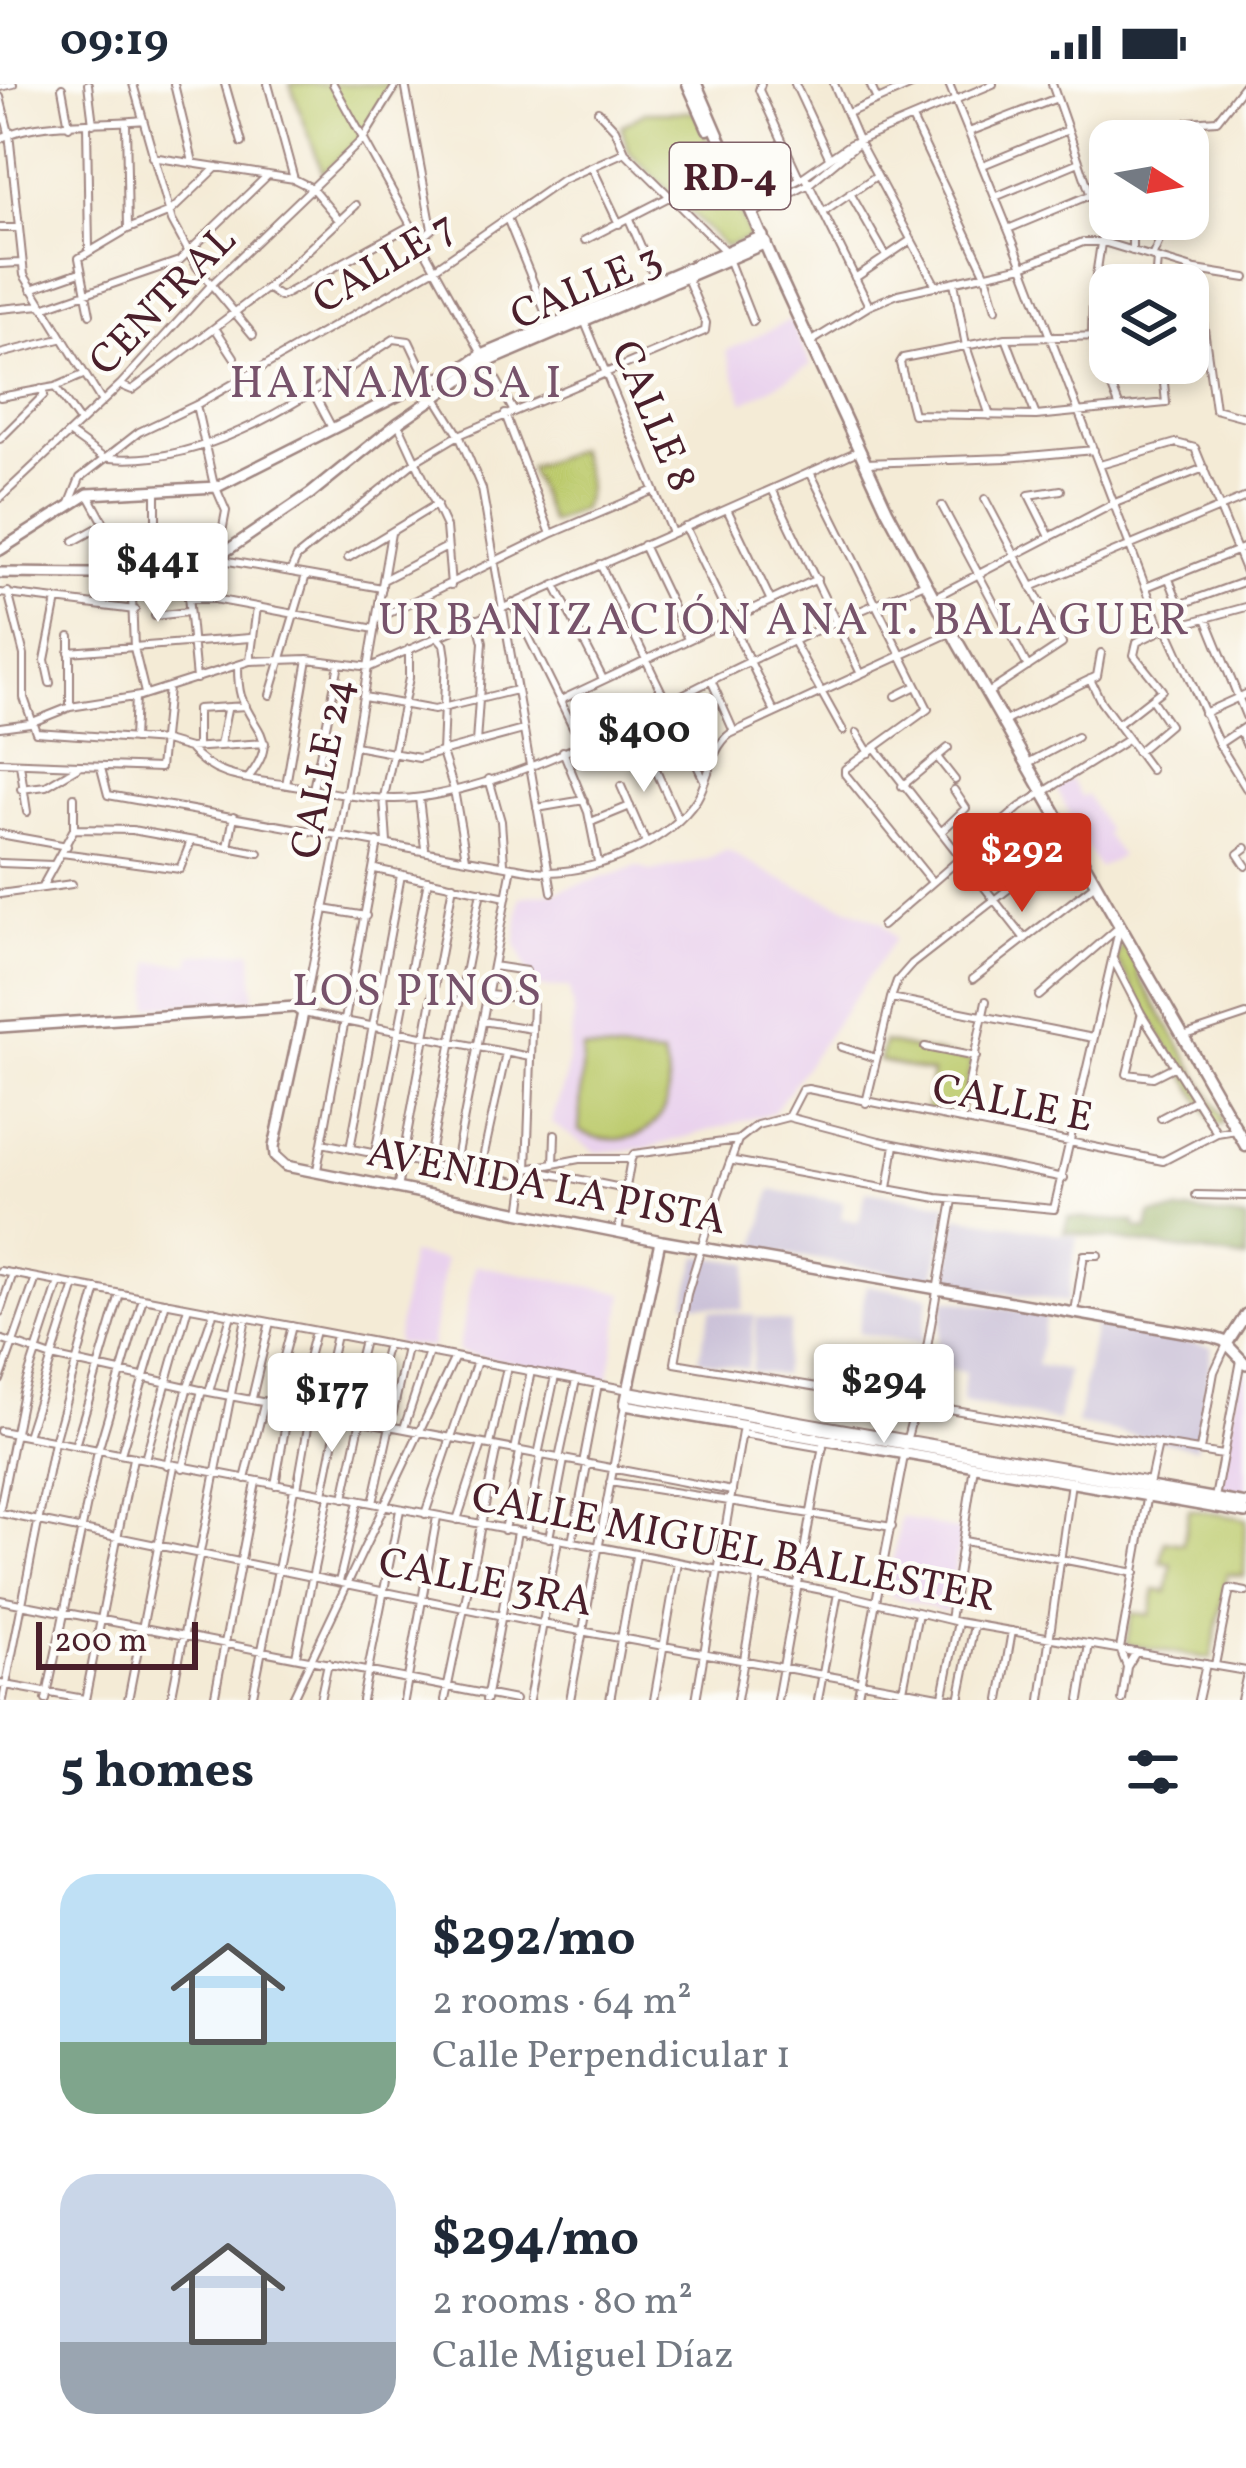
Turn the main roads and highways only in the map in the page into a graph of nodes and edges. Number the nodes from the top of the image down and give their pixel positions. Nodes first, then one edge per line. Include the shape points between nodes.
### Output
1 (692, 84) edge
2 (1246, 1146) edge

1 - 2 main road, RD-4 via 933,598

